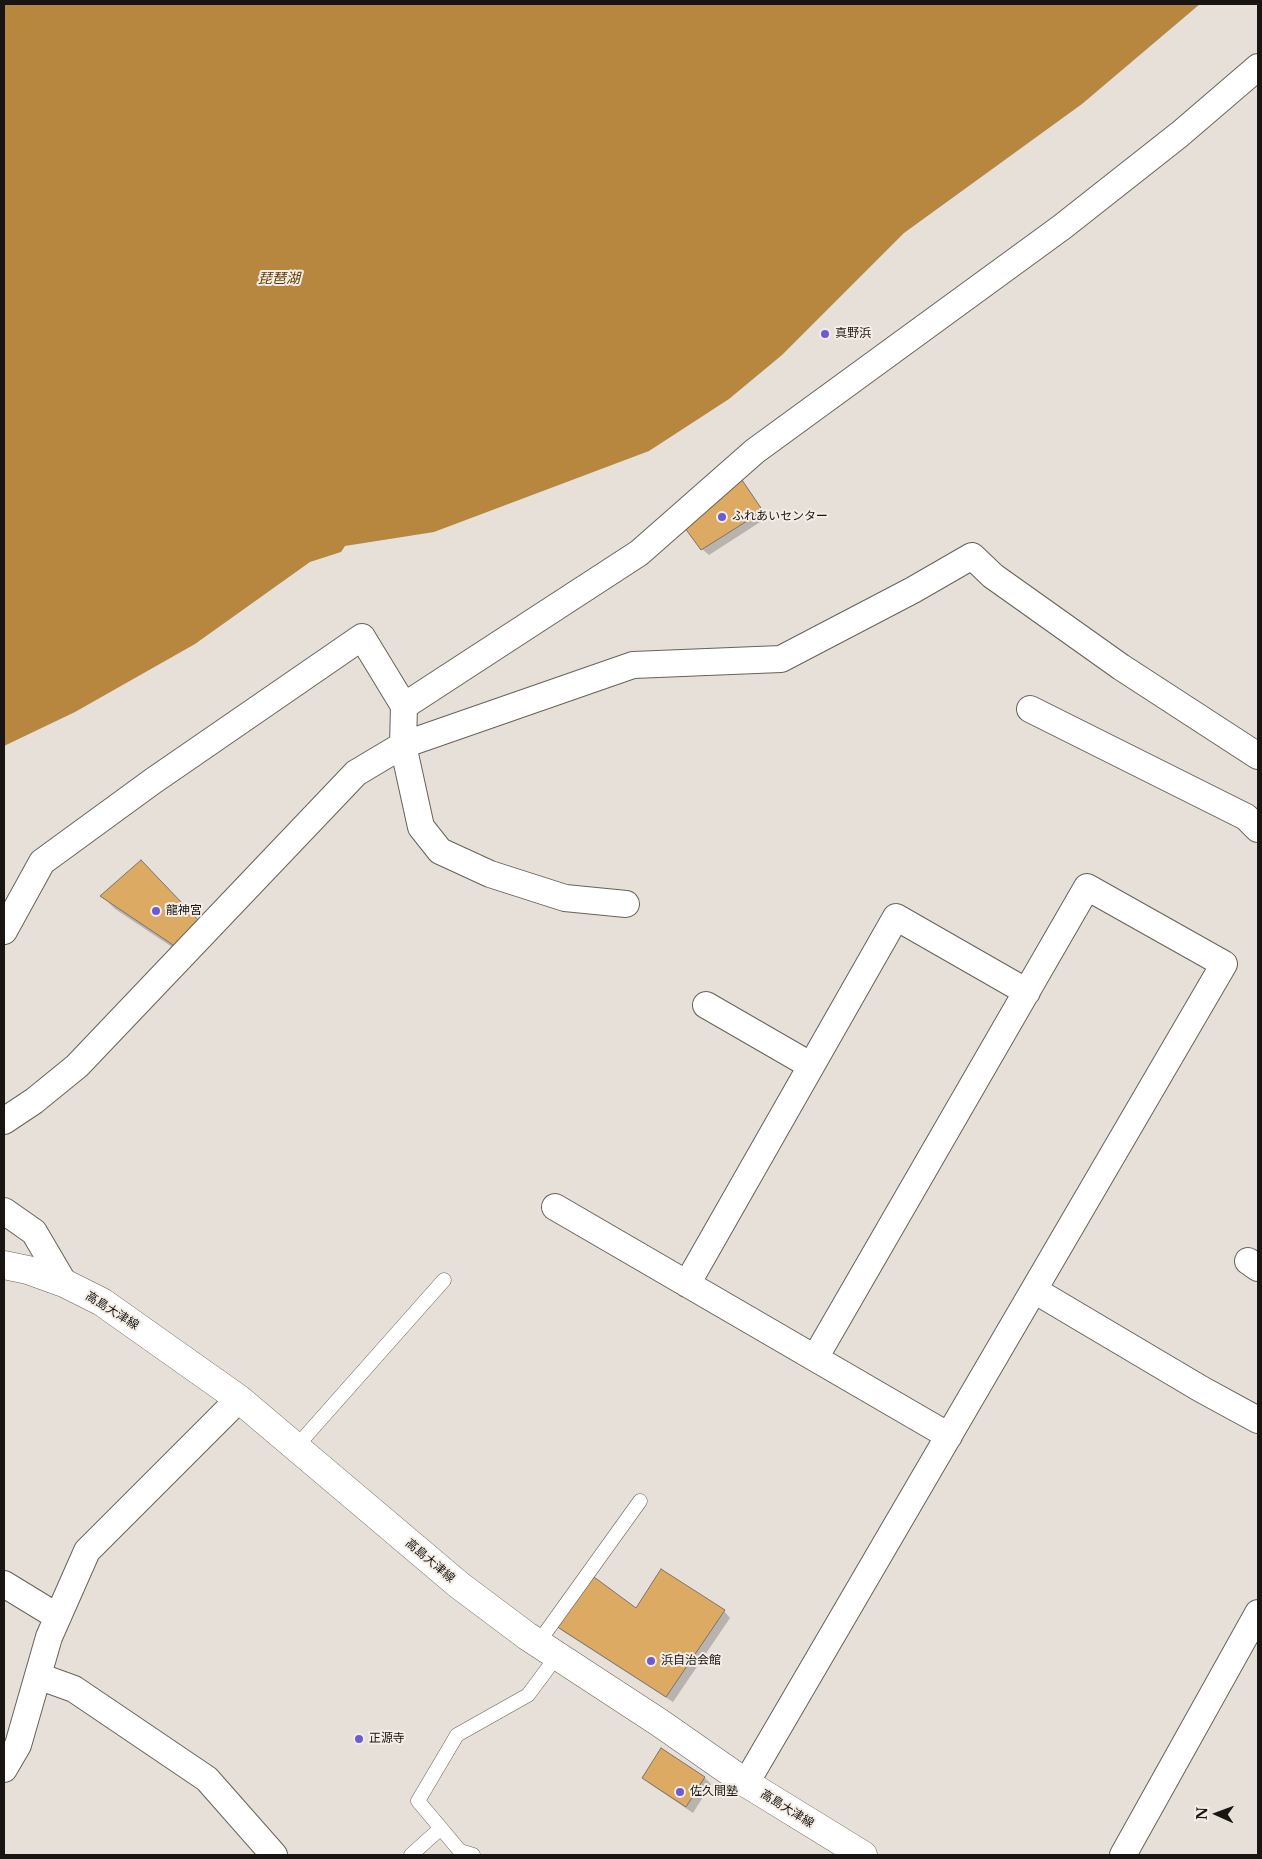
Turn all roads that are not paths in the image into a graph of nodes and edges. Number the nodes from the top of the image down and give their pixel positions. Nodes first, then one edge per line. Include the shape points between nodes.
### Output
1 (1258, 67) edge
2 (404, 706) junction
3 (1030, 709) dead end
4 (403, 745) junction
5 (1258, 756) edge
6 (1258, 829) edge
7 (626, 904) dead end
8 (4, 931) edge
9 (1026, 992) junction
10 (706, 1005) dead end
11 (810, 1066) junction
12 (4, 1121) edge
13 (555, 1207) dead end
14 (4, 1211) edge
15 (4, 1265) edge
16 (444, 1280) dead end
17 (64, 1283) junction
18 (687, 1284) junction
19 (1034, 1290) junction
20 (815, 1358) junction
21 (239, 1398) junction
22 (1258, 1420) edge
23 (949, 1436) junction
24 (296, 1447) junction
25 (640, 1501) dead end
26 (4, 1584) edge
27 (1258, 1613) edge
28 (58, 1617) junction
29 (547, 1650) junction
30 (38, 1676) junction
31 (4, 1769) edge
32 (746, 1783) junction
33 (441, 1828) junction
34 (274, 1855) edge
35 (412, 1855) edge
36 (473, 1855) edge
37 (863, 1855) edge
38 (1123, 1855) edge

1 - 2 street via 1180,134 1062,227 755,451 639,553
2 - 4 street
2 - 8 street via 362,637 42,862
3 - 6 street via 1246,817
4 - 5 street via 633,665 781,659 972,556 1000,581 1121,667
4 - 7 street via 421,827 440,851 490,874 564,898
4 - 12 street via 356,773 77,1066
9 - 11 street via 896,917
9 - 19 street via 1087,887 1224,964
9 - 20 street
10 - 11 street
11 - 18 street
13 - 18 street
14 - 17 street via 34,1232
15 - 17 main road, 高島大津線
16 - 24 lane
17 - 21 main road, 高島大津線 via 102,1302
18 - 20 street
19 - 22 street
19 - 23 street
20 - 23 street
21 - 24 main road, 高島大津線
21 - 28 street via 87,1551
23 - 32 street
24 - 29 main road, 高島大津線 via 459,1585
25 - 29 lane
26 - 28 street
27 - 38 street
28 - 30 street
29 - 32 main road, 高島大津線
29 - 33 lane via 528,1695 457,1735 418,1801
30 - 31 street via 18,1745
30 - 34 street via 74,1689 208,1779
32 - 37 main road, 高島大津線
33 - 35 lane
33 - 36 lane via 460,1851

